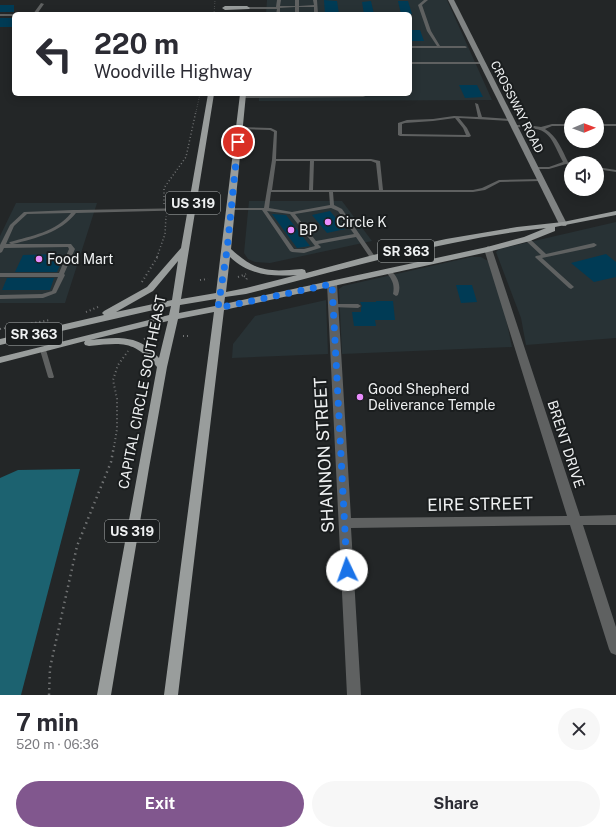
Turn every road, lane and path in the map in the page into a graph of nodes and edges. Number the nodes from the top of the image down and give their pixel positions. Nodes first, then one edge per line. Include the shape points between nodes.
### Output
1 (215, 0) edge
2 (226, 0) edge
3 (248, 0) edge
4 (279, 0) edge
5 (297, 0) edge
6 (315, 0) edge
7 (426, 0) edge
8 (451, 0) edge
9 (42, 4) dead end
10 (315, 6) junction
11 (297, 7) junction
12 (278, 8) junction
13 (224, 11) edge
14 (247, 11) edge
15 (36, 12) edge
16 (214, 12) edge
17 (278, 12) edge
18 (297, 12) edge
19 (316, 12) edge
20 (0, 15) edge
21 (12, 15) edge
22 (412, 47) edge
23 (439, 47) junction
24 (464, 48) dead end
25 (412, 63) edge
26 (483, 63) junction
27 (200, 96) edge
28 (211, 96) edge
29 (243, 96) edge
30 (476, 104) dead end
31 (456, 117) junction
32 (480, 118) junction
33 (513, 123) junction
34 (564, 125) edge
35 (604, 125) edge
36 (615, 125) edge
37 (240, 128) junction
38 (543, 128) junction
39 (564, 156) edge
40 (274, 160) junction
41 (312, 160) junction
42 (564, 164) edge
43 (536, 168) junction
44 (604, 169) edge
45 (616, 171) edge
46 (541, 180) junction
47 (311, 191) junction
48 (331, 191) junction
49 (381, 191) junction
50 (269, 192) junction
51 (164, 206) dead end
52 (332, 206) junction
53 (192, 209) junction
54 (231, 209) junction
55 (265, 209) junction
56 (75, 211) junction
57 (292, 213) junction
58 (616, 213) edge
59 (166, 214) dead end
60 (563, 224) junction
61 (357, 235) junction
62 (527, 239) junction
63 (316, 243) junction
64 (594, 245) dead end
65 (1, 248) edge
66 (185, 248) junction
67 (488, 249) junction
68 (227, 250) junction
69 (546, 256) junction
70 (373, 258) junction
71 (328, 270) junction
72 (388, 271) junction
73 (0, 275) edge
74 (62, 275) junction
75 (238, 277) dead end
76 (208, 279) dead end
77 (200, 280) dead end
78 (246, 280) dead end
79 (332, 284) junction
80 (137, 286) dead end
81 (571, 287) dead end
82 (396, 294) dead end
83 (0, 297) edge
84 (176, 302) junction
85 (219, 302) junction
86 (103, 305) dead end
87 (333, 306) junction
88 (358, 306) dead end
89 (82, 313) dead end
90 (173, 317) junction
91 (56, 319) dead end
92 (68, 326) junction
93 (0, 329) edge
94 (150, 329) dead end
95 (184, 336) dead end
96 (190, 336) dead end
97 (148, 337) junction
98 (155, 337) dead end
99 (144, 339) dead end
100 (0, 342) edge
101 (65, 344) junction
102 (43, 350) junction
103 (130, 350) dead end
104 (0, 360) edge
105 (162, 367) junction
106 (51, 377) dead end
107 (575, 520) junction
108 (616, 520) edge
109 (344, 523) junction
110 (616, 649) edge
111 (48, 695) edge
112 (104, 695) edge
113 (171, 695) edge
114 (354, 695) edge

1 - 16 path
2 - 13 main road
3 - 14 main road
4 - 12 lane
5 - 11 lane
6 - 10 lane
7 - 23 lane via 420,5 429,31
8 - 26 street, CROSSWAY ROAD
9 - 15 lane
10 - 11 lane
10 - 19 lane
11 - 12 lane
11 - 18 lane
12 - 14 lane
12 - 17 lane
13 - 14 main road
20 - 21 lane
22 - 23 lane
23 - 24 lane
25 - 26 lane
26 - 33 street, CROSSWAY ROAD
27 - 51 path via 186,158 164,188
28 - 53 main road, CAPITAL CIRCLE SOUTHEAST / US 319
29 - 37 main road, US 319
30 - 32 lane
31 - 31 lane via 405,121 400,123 400,136 469,136
31 - 32 lane
32 - 33 lane
33 - 38 lane
33 - 43 street, CROSSWAY ROAD
34 - 38 lane
35 - 36 lane
37 - 40 lane via 271,129 276,132
37 - 54 main road, US 319
38 - 39 lane via 551,134
40 - 41 lane
40 - 50 lane
41 - 47 lane
41 - 49 lane via 378,162
42 - 43 lane
43 - 46 street, CROSSWAY ROAD
44 - 45 lane
46 - 49 lane via 499,181 473,191
46 - 60 street, CROSSWAY ROAD
47 - 48 lane
47 - 50 lane
48 - 49 lane
48 - 52 lane
50 - 55 lane
52 - 57 lane
52 - 61 lane via 340,210
53 - 56 lane
53 - 66 main road, CAPITAL CIRCLE SOUTHEAST / US 319
54 - 55 lane
54 - 68 main road, US 319
55 - 57 lane
55 - 63 lane via 292,250 304,251 318,247
56 - 65 lane via 70,220 58,228
56 - 65 lane via 26,213 12,224
57 - 63 lane
58 - 60 main road, SR 363
59 - 80 path via 165,233 159,253 153,266
60 - 62 main road, SR 363
60 - 70 main road, SR 363 via 517,228
61 - 63 lane
61 - 70 lane
62 - 67 main road, SR 363
62 - 69 lane
64 - 69 lane
65 - 74 lane via 69,245 72,249
66 - 84 main road, CAPITAL CIRCLE SOUTHEAST / US 319
66 - 92 main road via 150,289 107,313
67 - 72 main road, SR 363
67 - 107 street, BRENT DRIVE
68 - 71 main road via 239,262 256,271 268,273
68 - 85 main road, US 319
69 - 81 lane via 538,257
70 - 71 main road, SR 363
71 - 85 main road, SR 363 via 246,291
72 - 79 main road, SR 363
72 - 82 lane via 396,281
73 - 74 lane
74 - 83 lane via 56,290 49,295
75 - 78 path via 244,276
76 - 77 path
79 - 85 main road, SR 363
79 - 87 street, SHANNON STREET
84 - 85 main road, SR 363
84 - 90 main road, CAPITAL CIRCLE SOUTHEAST / US 319
84 - 92 main road, SR 363
85 - 90 main road, SR 363
85 - 113 main road, US 319
86 - 89 path
87 - 88 lane
87 - 109 street, SHANNON STREET
90 - 101 main road, SR 363
90 - 105 main road, CAPITAL CIRCLE SOUTHEAST / US 319
91 - 93 path
92 - 100 main road, SR 363
94 - 97 path
95 - 96 path
97 - 98 path
97 - 99 path
101 - 102 main road, SR 363
101 - 105 main road via 126,340 143,347
102 - 104 main road, SR 363
102 - 106 lane
103 - 111 path via 118,365 113,380 117,399 117,429 111,462 76,546 50,668
105 - 112 main road, CAPITAL CIRCLE SOUTHEAST / US 319
107 - 108 street, EIRE STREET
107 - 109 street, EIRE STREET
107 - 110 street, BRENT DRIVE
109 - 114 street, SHANNON STREET

